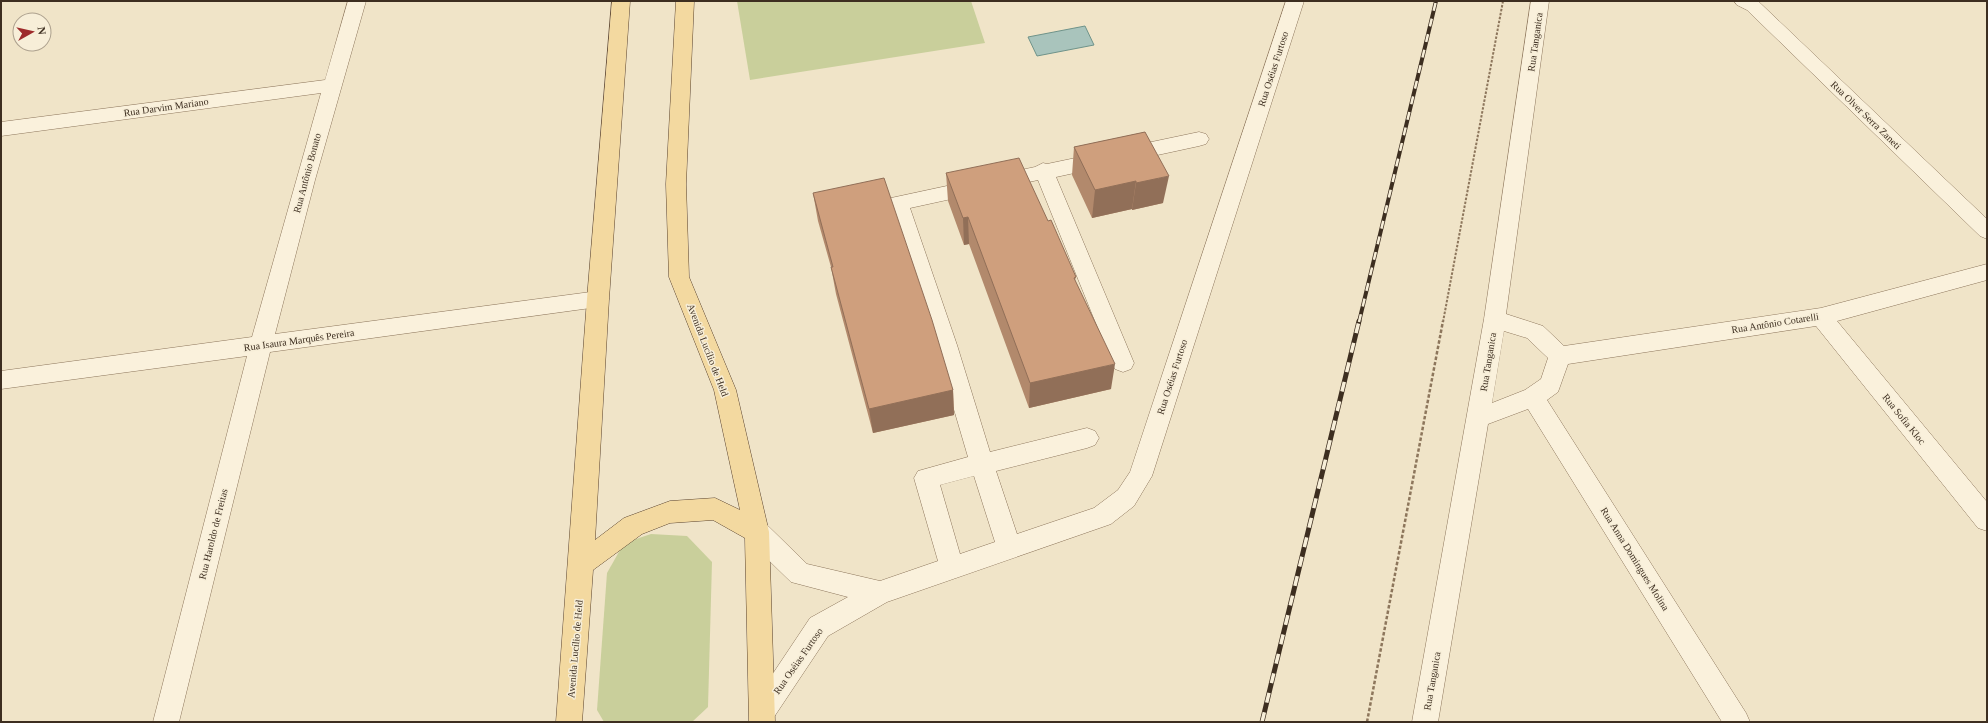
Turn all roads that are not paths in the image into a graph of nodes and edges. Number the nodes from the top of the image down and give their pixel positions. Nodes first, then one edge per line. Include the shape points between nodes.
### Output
1 (357, 1) edge
2 (621, 1) edge
3 (685, 1) edge
4 (1295, 1) edge
5 (1540, 1) edge
6 (1743, 1) edge
7 (331, 86) junction
8 (1, 129) edge
9 (1199, 139) dead end
10 (1043, 170) junction
11 (1987, 231) edge
12 (1987, 272) edge
13 (598, 299) junction
14 (1821, 317) junction
15 (1495, 319) junction
16 (260, 345) junction
17 (1560, 356) junction
18 (1123, 363) dead end
19 (1, 380) edge
20 (1533, 397) junction
21 (1479, 418) junction
22 (1087, 438) dead end
23 (982, 464) junction
24 (1987, 520) edge
25 (757, 532) junction
26 (1009, 548) junction
27 (582, 564) junction
28 (952, 568) junction
29 (880, 593) junction
30 (758, 718) edge
31 (166, 722) edge
32 (569, 722) edge
33 (1425, 722) edge
34 (1737, 722) edge

1 - 7 street, Rua Antônio Bonato
2 - 13 main road, Avenida Lucílio de Held
3 - 25 main road, Avenida Lucílio de Held via 676,184 679,276 725,390
4 - 26 street, Rua Oséias Furtoso via 1140,476 1126,498 1102,516
5 - 15 street, Rua Tanganica
6 - 11 street, Rua Olver Serra Zaneti via 1753,6
7 - 8 street, Rua Darvim Mariano
7 - 16 street, Rua Antônio Bonato
9 - 10 street
10 - 18 street
10 - 23 street via 898,202 946,345
12 - 14 street, Rua Antônio Cotarelli
13 - 16 street, Rua Isaura Marquês Pereira
13 - 27 main road, Avenida Lucílio de Held
14 - 17 street, Rua Antônio Cotarelli
14 - 24 street, Rua Sofia Kloc
15 - 17 street via 1535,332
15 - 21 street, Rua Tanganica
16 - 19 street, Rua Isaura Marquês Pereira
16 - 31 street, Rua Haroldo de Freitas
17 - 20 street via 1550,384
20 - 21 street
20 - 34 street, Rua Anna Domingues Molina
21 - 33 street, Rua Tanganica
22 - 23 street
23 - 26 street
23 - 28 street via 926,478
25 - 27 main road via 715,509 670,512 633,526
25 - 29 street via 800,574
25 - 30 main road, Avenida Lucílio de Held
26 - 28 street, Rua Oséias Furtoso
27 - 32 main road, Avenida Lucílio de Held
28 - 29 street, Rua Oséias Furtoso
29 - 30 street, Rua Oséias Furtoso via 819,627

